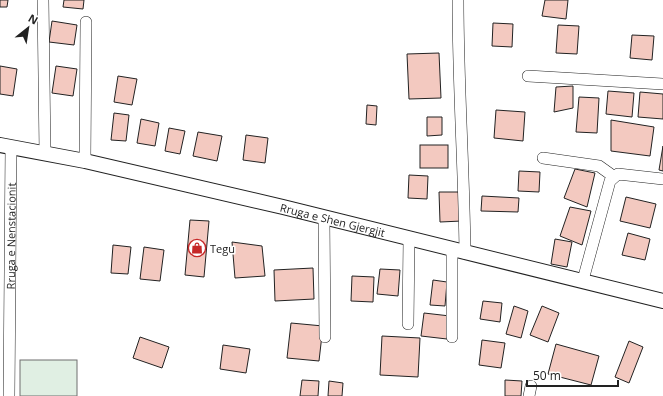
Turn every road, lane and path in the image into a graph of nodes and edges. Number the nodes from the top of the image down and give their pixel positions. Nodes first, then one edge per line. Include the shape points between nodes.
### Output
1 (43, 0) edge
2 (458, 0) edge
3 (86, 22) dead end
4 (528, 76) dead end
5 (663, 84) edge
6 (6, 146) edge
7 (45, 153) junction
8 (543, 158) dead end
9 (85, 161) junction
10 (614, 176) junction
11 (663, 179) edge
12 (324, 218) junction
13 (409, 239) junction
14 (458, 251) junction
15 (583, 280) junction
16 (663, 301) edge
17 (408, 324) dead end
18 (325, 337) dead end
19 (452, 337) dead end
20 (8, 396) edge

1 - 7 street
2 - 14 street via 458,64 464,190
3 - 9 street
4 - 5 street
6 - 7 street, Rruga e Shen Gjergjit
6 - 20 street, Rruga e Nenstacionit
7 - 9 street, Rruga e Shen Gjergjit
8 - 10 street via 599,166
9 - 12 street, Rruga e Shen Gjergjit
10 - 11 street via 625,174
10 - 15 street via 607,186
12 - 13 street, Rruga e Shen Gjergjit
12 - 18 street
13 - 14 street, Rruga e Shen Gjergjit
13 - 17 street
14 - 15 street, Rruga e Shen Gjergjit
14 - 19 street
15 - 16 street, Rruga e Shen Gjergjit

